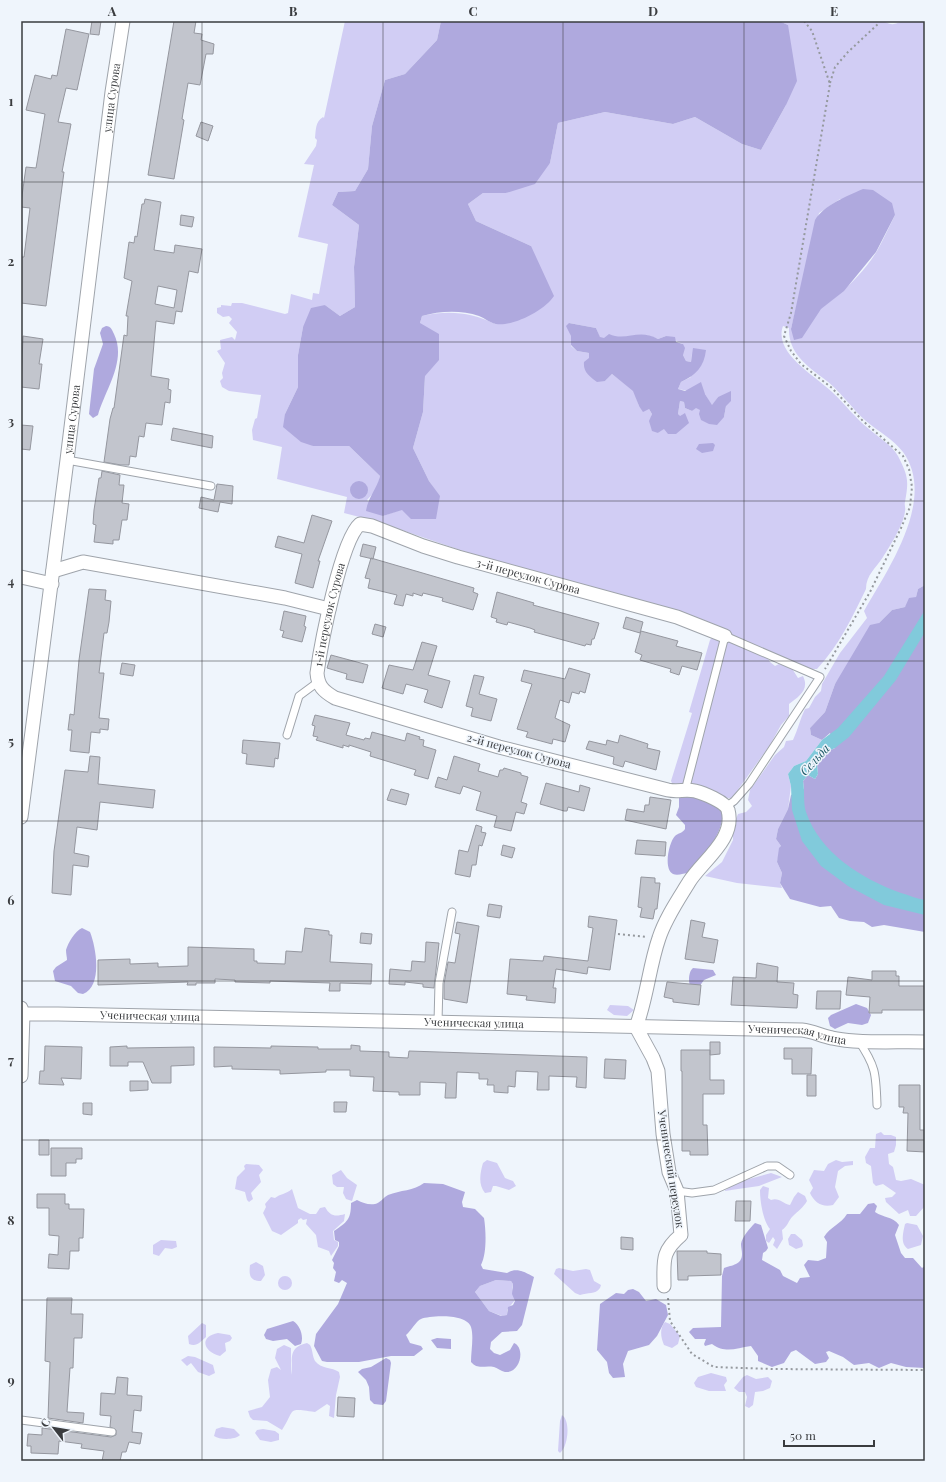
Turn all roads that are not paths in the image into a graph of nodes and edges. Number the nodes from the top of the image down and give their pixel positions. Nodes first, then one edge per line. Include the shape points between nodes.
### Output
1 (123, 21) edge
2 (67, 460) junction
3 (211, 486) dead end
4 (347, 548) joint
5 (53, 570) junction
6 (21, 577) edge
7 (52, 584) junction
8 (329, 609) junction
9 (725, 636) junction
10 (318, 682) junction
11 (287, 735) dead end
12 (685, 791) junction
13 (727, 806) junction
14 (21, 817) edge
15 (452, 912) dead end
16 (22, 1012) edge
17 (438, 1022) junction
18 (636, 1027) junction
19 (858, 1040) junction
20 (925, 1042) edge
21 (21, 1076) edge
22 (877, 1105) dead end
23 (790, 1175) dead end
24 (677, 1192) junction
25 (664, 1286) road end
26 (21, 1420) edge
27 (112, 1432) dead end

1 - 2 street, улица Сурова
2 - 3 lane
2 - 5 street, улица Сурова
4 - 8 street, 1-й переулок Сурова
4 - 9 street, 3-й переулок Сурова via 355,529 360,524 372,526 423,546 670,615
5 - 7 street, улица Сурова
5 - 8 street via 84,562 285,598
6 - 7 street
7 - 14 street, улица Сурова
8 - 10 street, 1-й переулок Сурова via 317,673
9 - 12 lane
9 - 13 lane via 820,677 749,784
10 - 11 lane via 299,696
10 - 12 street, 2-й переулок Сурова via 324,692 335,698 498,747 668,790
12 - 13 street, 2-й переулок Сурова via 694,791
13 - 18 street via 728,828 720,844 690,880 658,939
15 - 17 lane via 439,983
16 - 17 street, Ученическая улица
16 - 21 street
17 - 18 street, Ученическая улица
18 - 19 street, Ученическая улица via 802,1030 832,1038
18 - 24 street, Ученический переулок via 658,1071 663,1134 669,1172
19 - 20 street, Ученическая улица
19 - 22 lane via 871,1059 876,1077
23 - 24 lane via 777,1166 767,1166 714,1190
24 - 25 street, Ученический переулок via 681,1235 670,1244 664,1256
26 - 27 lane

